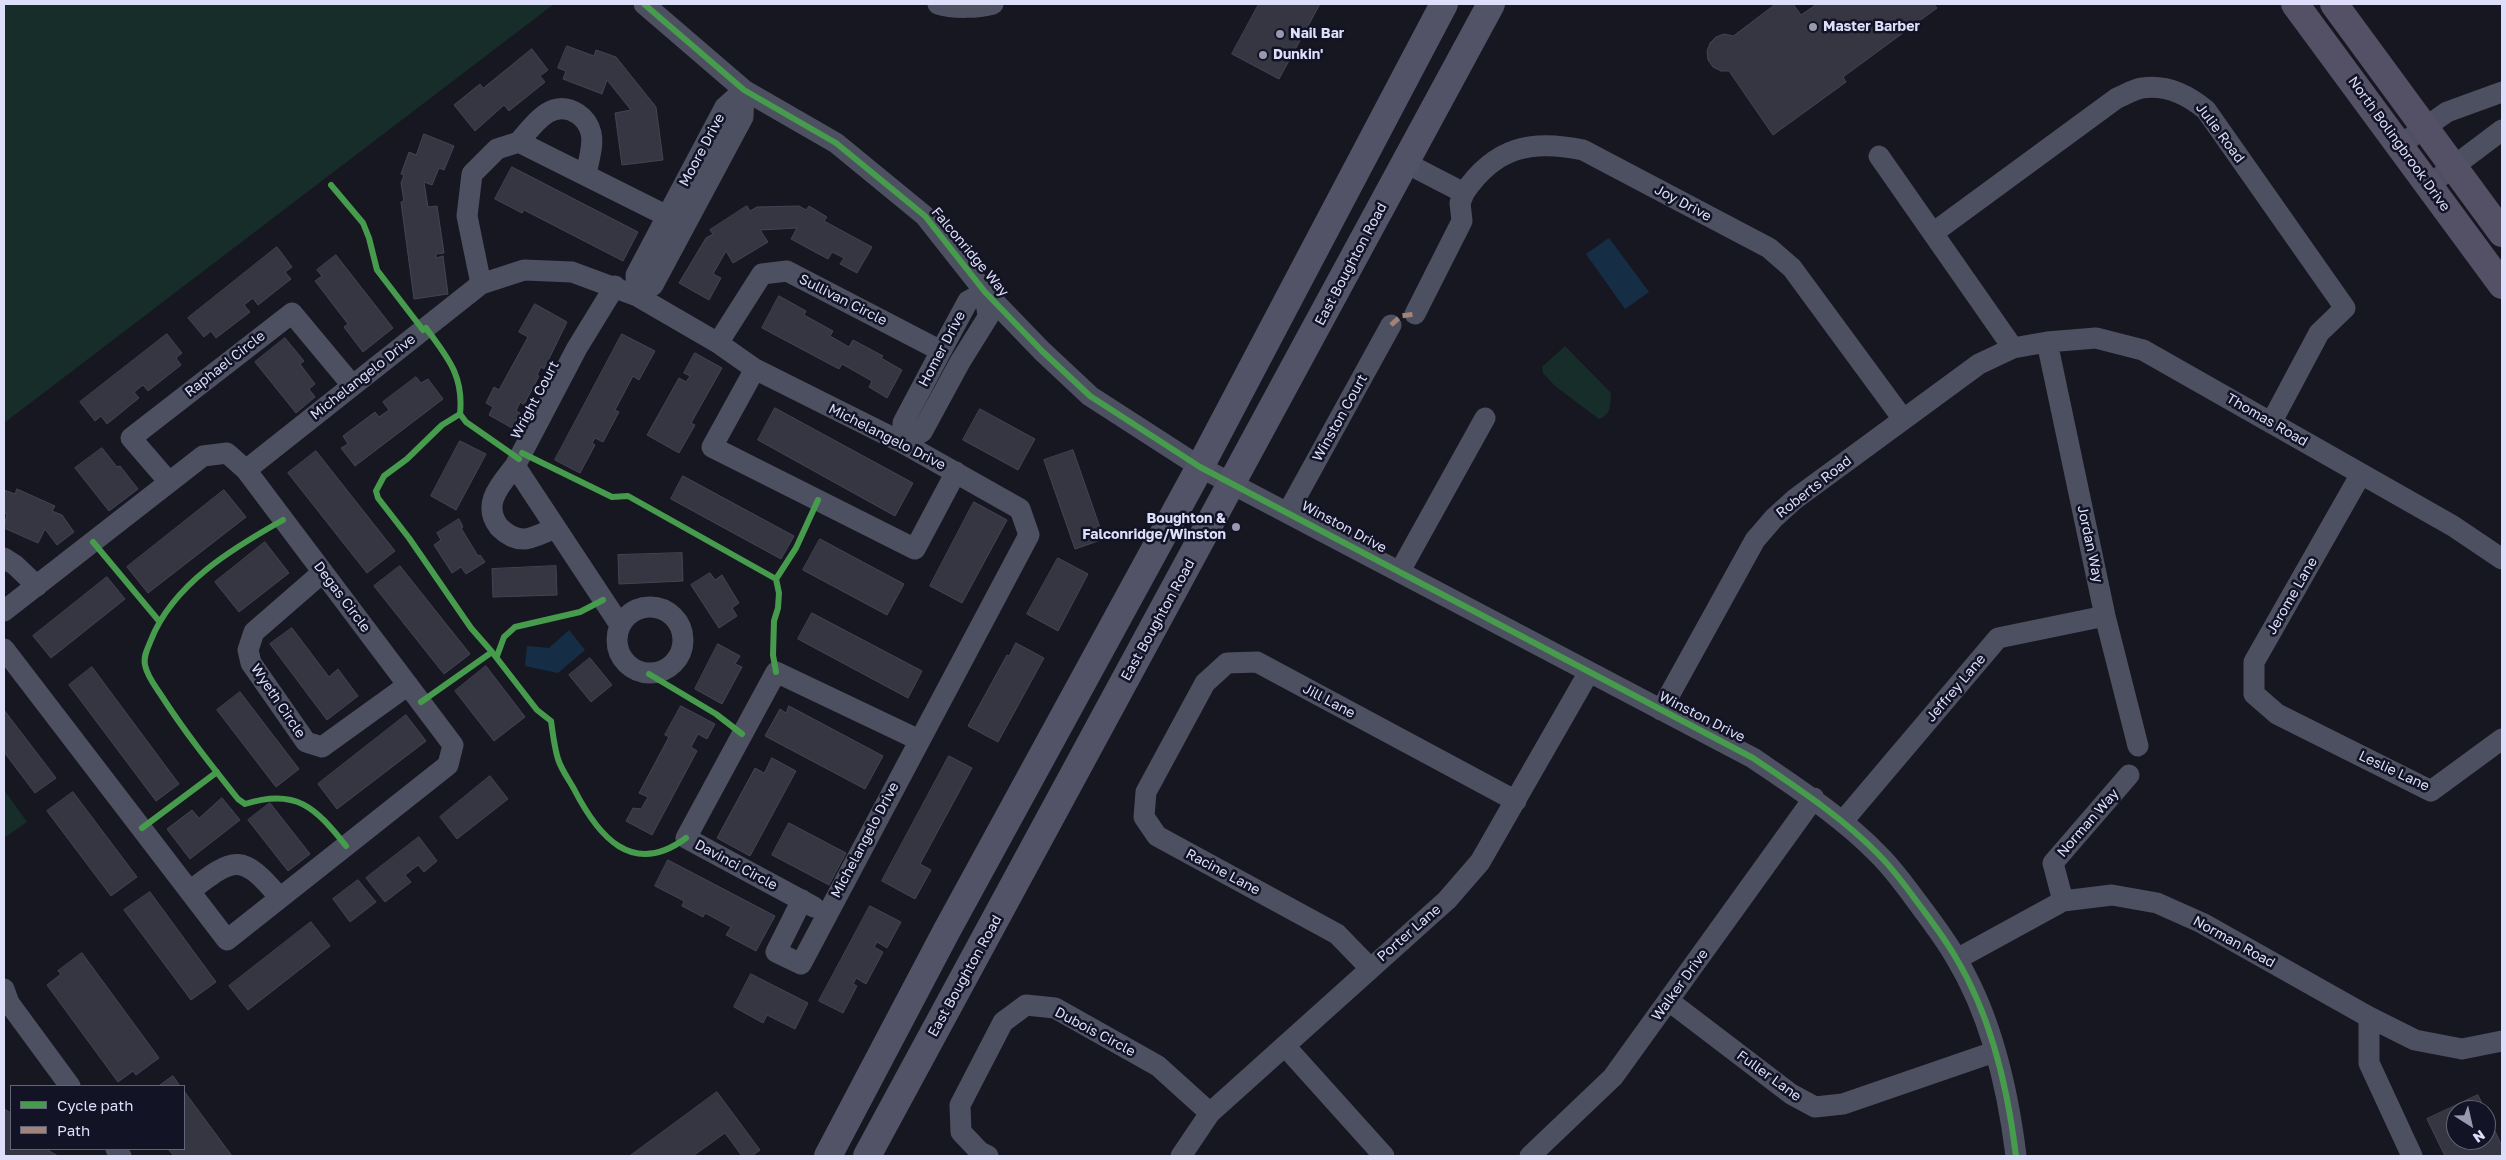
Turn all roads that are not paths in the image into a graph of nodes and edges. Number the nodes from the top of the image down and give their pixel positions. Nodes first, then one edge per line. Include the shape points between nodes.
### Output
1 (644, 4) edge
2 (938, 4) edge
3 (993, 4) edge
4 (1444, 4) edge
5 (1491, 4) edge
6 (2295, 4) edge
7 (2334, 4) edge
8 (744, 90) junction
9 (2502, 92) edge
10 (2425, 127) junction
11 (2502, 130) edge
12 (519, 142) junction
13 (2400, 145) junction
14 (1879, 156) dead end
15 (1406, 163) junction
16 (2454, 167) junction
17 (586, 175) junction
18 (2429, 185) junction
19 (1464, 193) junction
20 (667, 216) junction
21 (1933, 233) junction
22 (2502, 233) edge
23 (481, 284) junction
24 (2502, 285) edge
25 (615, 286) junction
26 (985, 292) junction
27 (637, 296) junction
28 (1415, 314) dead end
29 (1391, 324) dead end
30 (2047, 342) junction
31 (718, 343) junction
32 (2013, 348) junction
33 (941, 351) junction
34 (755, 369) junction
35 (352, 385) junction
36 (1485, 418) dead end
37 (1903, 419) junction
38 (2271, 423) junction
39 (903, 444) junction
40 (515, 466) junction
41 (1200, 466) junction
42 (246, 470) junction
43 (956, 472) junction
44 (2361, 474) junction
45 (170, 482) junction
46 (1232, 483) junction
47 (1288, 512) junction
48 (556, 528) junction
49 (4, 558) edge
50 (2502, 559) edge
51 (1400, 571) junction
52 (323, 572) junction
53 (36, 586) junction
54 (4, 612) edge
55 (2105, 616) junction
56 (620, 625) dead end
57 (4, 649) edge
58 (1589, 672) junction
59 (408, 685) junction
60 (1662, 710) junction
61 (2277, 714) joint
62 (2502, 739) edge
63 (919, 740) junction
64 (1170, 745) joint
65 (2138, 746) dead end
66 (2129, 776) dead end
67 (1814, 798) junction
68 (1516, 801) junction
69 (1843, 822) junction
70 (190, 892) junction
71 (280, 898) junction
72 (802, 900) junction
73 (2063, 901) junction
74 (826, 914) junction
75 (1957, 959) junction
76 (1370, 968) junction
77 (4, 989) edge
78 (1669, 1001) junction
79 (2369, 1017) junction
80 (2502, 1041) edge
81 (1285, 1046) junction
82 (1994, 1052) junction
83 (69, 1085) edge
84 (1210, 1113) junction
85 (828, 1156) edge
86 (867, 1156) edge
87 (988, 1156) edge
88 (1181, 1156) edge
89 (1384, 1156) edge
90 (1530, 1156) edge
91 (2016, 1156) edge
92 (2412, 1156) edge

1 - 8 street, Falconridge Way
2 - 3 street
4 - 41 main road
5 - 15 main road, East Boughton Road
6 - 13 main road, North Bolingbrook Drive
7 - 10 main road
8 - 20 street, Moore Drive via 725,107
8 - 26 street, Falconridge Way via 836,143 926,216
8 - 27 street, Moore Drive via 743,117 653,285
9 - 10 street via 2447,112
10 - 13 street
10 - 16 main road
11 - 16 street
12 - 17 street
12 - 17 street via 546,112 565,109 574,112 582,117 591,134
12 - 23 street via 497,149 472,174 467,216
13 - 18 main road, North Bolingbrook Drive
14 - 21 street
15 - 19 street
15 - 46 main road, East Boughton Road
16 - 18 street
16 - 22 main road
17 - 20 street
18 - 24 main road, North Bolingbrook Drive
19 - 28 street via 1460,203 1462,222
19 - 37 street, Joy Drive via 1476,174 1501,157 1527,146 1554,144 1583,150 1769,248 1792,268
20 - 27 street, Moore Drive via 636,275
21 - 32 street
21 - 38 street, Julie Road via 2117,98 2142,88 2165,88 2190,96 2206,110 2344,308 2319,334
23 - 25 street, Michelangelo Drive via 524,270 572,272
23 - 35 street, Michelangelo Drive
25 - 27 street, Michelangelo Drive
25 - 40 street, Wright Court via 577,348
26 - 33 street, Homer Drive via 968,300
26 - 39 street, Homer Drive via 988,317 922,432
26 - 41 street, Falconridge Way via 1090,396
27 - 31 street, Michelangelo Drive
29 - 47 street, Winston Court
30 - 32 street, Thomas Road
30 - 38 street, Thomas Road via 2096,338 2143,350
30 - 55 street, Jordan Way
31 - 33 street, Sullivan Circle via 762,274 787,271
31 - 34 street, Michelangelo Drive
32 - 37 street, Roberts Road via 1979,364
33 - 39 street, Homer Drive via 903,423
34 - 39 street, Michelangelo Drive
34 - 43 street via 712,447 914,550
35 - 42 street, Michelangelo Drive
35 - 45 street, Raphael Circle via 292,312 131,438
36 - 51 street
37 - 60 street, Roberts Road via 1795,499 1755,540
38 - 44 street, Thomas Road
39 - 43 street, Michelangelo Drive
40 - 48 street
40 - 48 street, Wright Court via 492,500 496,522 508,534 523,539
41 - 46 street, Winston Drive
41 - 85 main road
42 - 45 street, Degas Circle via 227,454 203,456
42 - 52 street, Degas Circle
43 - 63 street, Michelangelo Drive via 1020,509 1029,535
44 - 50 street, Thomas Road via 2453,526
44 - 61 street, Jerome Lane via 2254,662 2254,694
45 - 53 street, Degas Circle
46 - 47 street, Winston Drive
46 - 86 main road, East Boughton Road
47 - 51 street, Winston Drive
48 - 56 street
49 - 53 street
51 - 58 street, Winston Drive
52 - 59 street, Degas Circle
52 - 59 street, Wyeth Circle via 254,632 248,650 251,663 306,742 322,747
53 - 54 street, Degas Circle
55 - 65 street, Jordan Way
55 - 69 street, Jeffrey Lane via 1998,638
57 - 70 street, Degas Circle
58 - 60 street, Winston Drive
58 - 68 street, Porter Lane
59 - 71 street, Degas Circle via 453,745 448,764
60 - 67 street, Winston Drive via 1753,758
61 - 62 street, Leslie Lane via 2431,792
63 - 72 street, Davinci Circle via 776,672 686,838
63 - 74 street, Michelangelo Drive
64 - 68 street, Jill Lane via 1205,683 1227,663 1257,662
64 - 76 street, Racine Lane via 1146,792 1144,817 1157,836 1337,934
66 - 73 street, Norman Way via 2053,863
67 - 69 street, Winston Drive
67 - 78 street, Walker Drive
68 - 76 street, Porter Lane via 1480,862 1447,900
69 - 75 street, Winston Drive via 1880,856
70 - 71 street via 223,867 242,865 259,873
70 - 71 street, Degas Circle via 227,940
72 - 74 street, Davinci Circle
72 - 74 street, Michelangelo Drive via 776,952 801,964
73 - 75 street, Norman Road
73 - 79 street, Norman Road via 2112,895 2157,903 2202,923
75 - 82 street, Winston Drive via 1980,1008
76 - 81 street, Porter Lane
77 - 83 street via 9,1003
78 - 82 street, Fuller Lane via 1791,1094 1815,1108 1843,1104
78 - 90 street, Walker Drive via 1614,1077
79 - 80 street via 2415,1040 2462,1049
79 - 92 street via 2369,1063
81 - 84 street, Porter Lane
81 - 89 street
82 - 91 street, Winston Drive via 2012,1124
84 - 87 street, Dubois Circle via 1158,1066 1055,1008 1026,1005 1003,1022 960,1105 961,1132
84 - 88 street, Porter Lane

